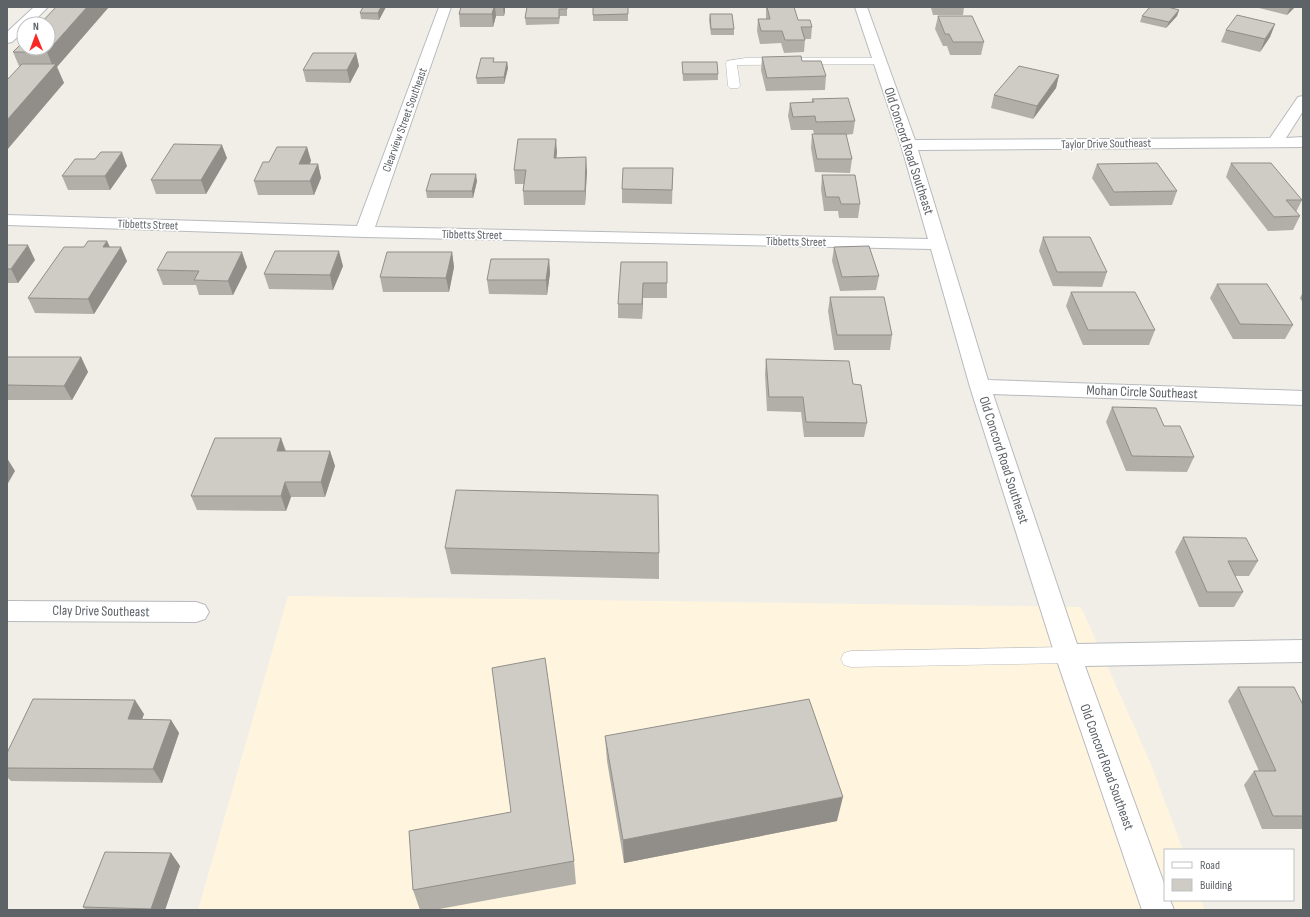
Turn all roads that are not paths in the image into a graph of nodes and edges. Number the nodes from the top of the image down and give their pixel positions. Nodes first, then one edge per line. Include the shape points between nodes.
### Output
1 (42, 7) edge
2 (445, 7) edge
3 (861, 7) edge
4 (7, 39) edge
5 (880, 62) junction
6 (734, 86) dead end
7 (1303, 100) edge
8 (1275, 142) junction
9 (1303, 142) edge
10 (909, 145) junction
11 (7, 220) edge
12 (364, 232) junction
13 (938, 244) junction
14 (980, 387) junction
15 (1303, 398) edge
16 (7, 610) edge
17 (196, 612) dead end
18 (1303, 651) edge
19 (1068, 655) junction
20 (851, 659) dead end
21 (1158, 910) edge

1 - 4 street
2 - 12 street, Clearview Street Southeast
3 - 5 street, Old Concord Road Southeast
5 - 6 lane via 731,63
5 - 10 street, Old Concord Road Southeast
7 - 8 street
8 - 9 street, Taylor Drive Southeast
8 - 10 street, Taylor Drive Southeast
10 - 13 street, Old Concord Road Southeast
11 - 12 street, Tibbetts Street
12 - 13 street, Tibbetts Street
13 - 14 street, Old Concord Road Southeast
14 - 15 street, Mohan Circle Southeast
14 - 19 street, Old Concord Road Southeast
16 - 17 street, Clay Drive Southeast
18 - 19 street
19 - 20 lane
19 - 21 street, Old Concord Road Southeast

